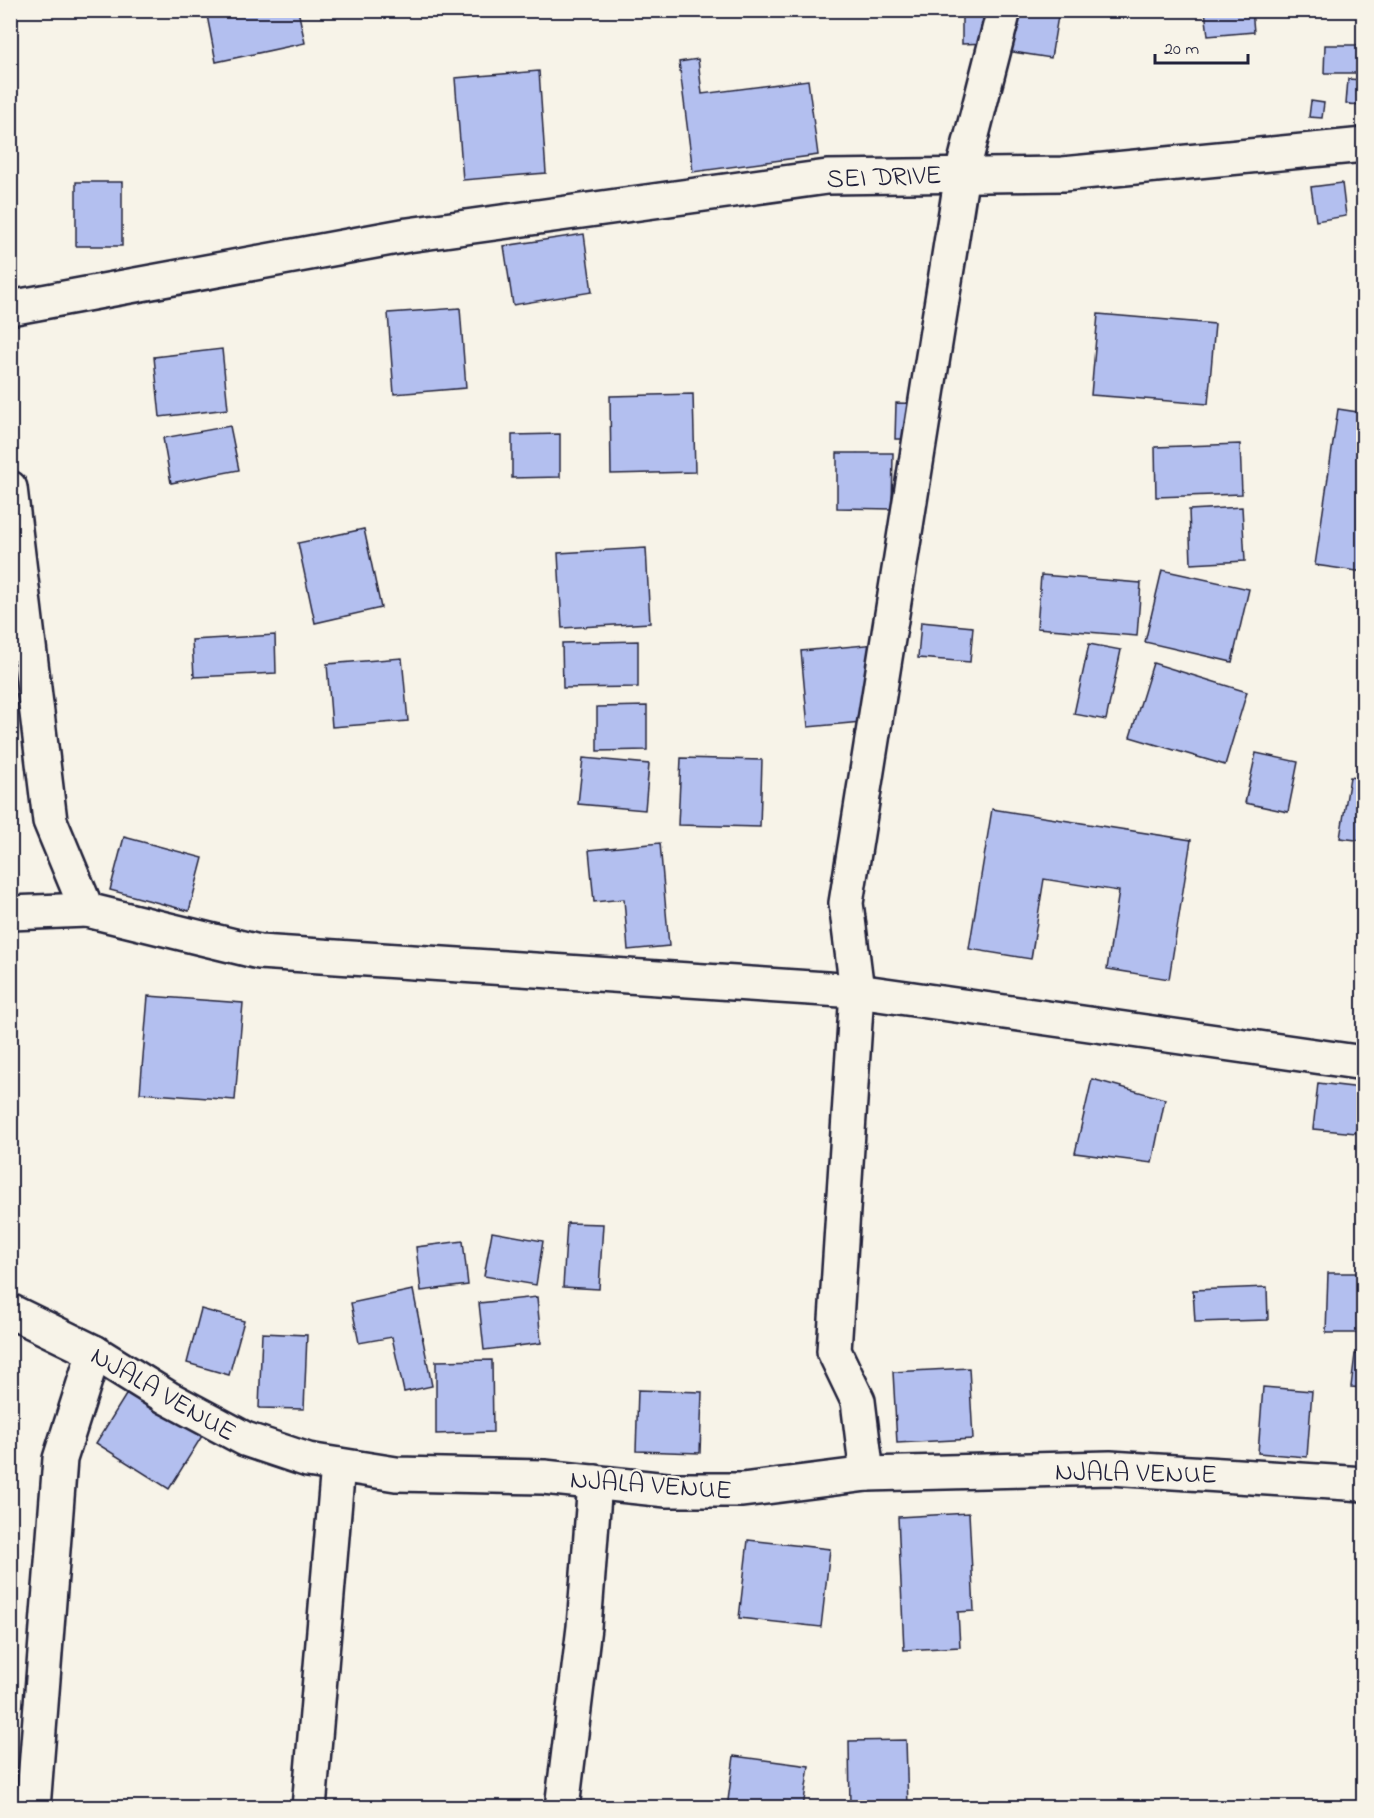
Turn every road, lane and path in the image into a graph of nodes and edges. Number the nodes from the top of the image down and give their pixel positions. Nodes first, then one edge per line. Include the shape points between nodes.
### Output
1 (1004, 10) edge
2 (1364, 144) edge
3 (962, 174) junction
4 (10, 308) edge
5 (10, 488) edge
6 (87, 910) junction
7 (10, 913) edge
8 (857, 991) junction
9 (1364, 1063) edge
10 (10, 1311) edge
11 (94, 1352) junction
12 (338, 1465) junction
13 (867, 1474) junction
14 (594, 1482) junction
15 (1364, 1484) edge
16 (33, 1808) edge
17 (309, 1808) edge
18 (562, 1808) edge

1 - 3 street
2 - 3 street, SEI DRIVE via 1063,174
3 - 4 street, SEI DRIVE via 827,177 408,235
3 - 8 street via 846,903
5 - 6 street via 50,821
6 - 7 street
6 - 8 street via 259,952
8 - 9 street
8 - 13 street via 834,1351 858,1401
10 - 11 street, NJALA VENUE
11 - 12 street, NJALA VENUE via 245,1439 308,1460
11 - 16 street via 60,1459
12 - 14 street, NJALA VENUE via 396,1474
12 - 17 street
13 - 14 street, NJALA VENUE via 742,1490 667,1490
13 - 15 street, NJALA VENUE via 1110,1468
14 - 18 street via 584,1627

